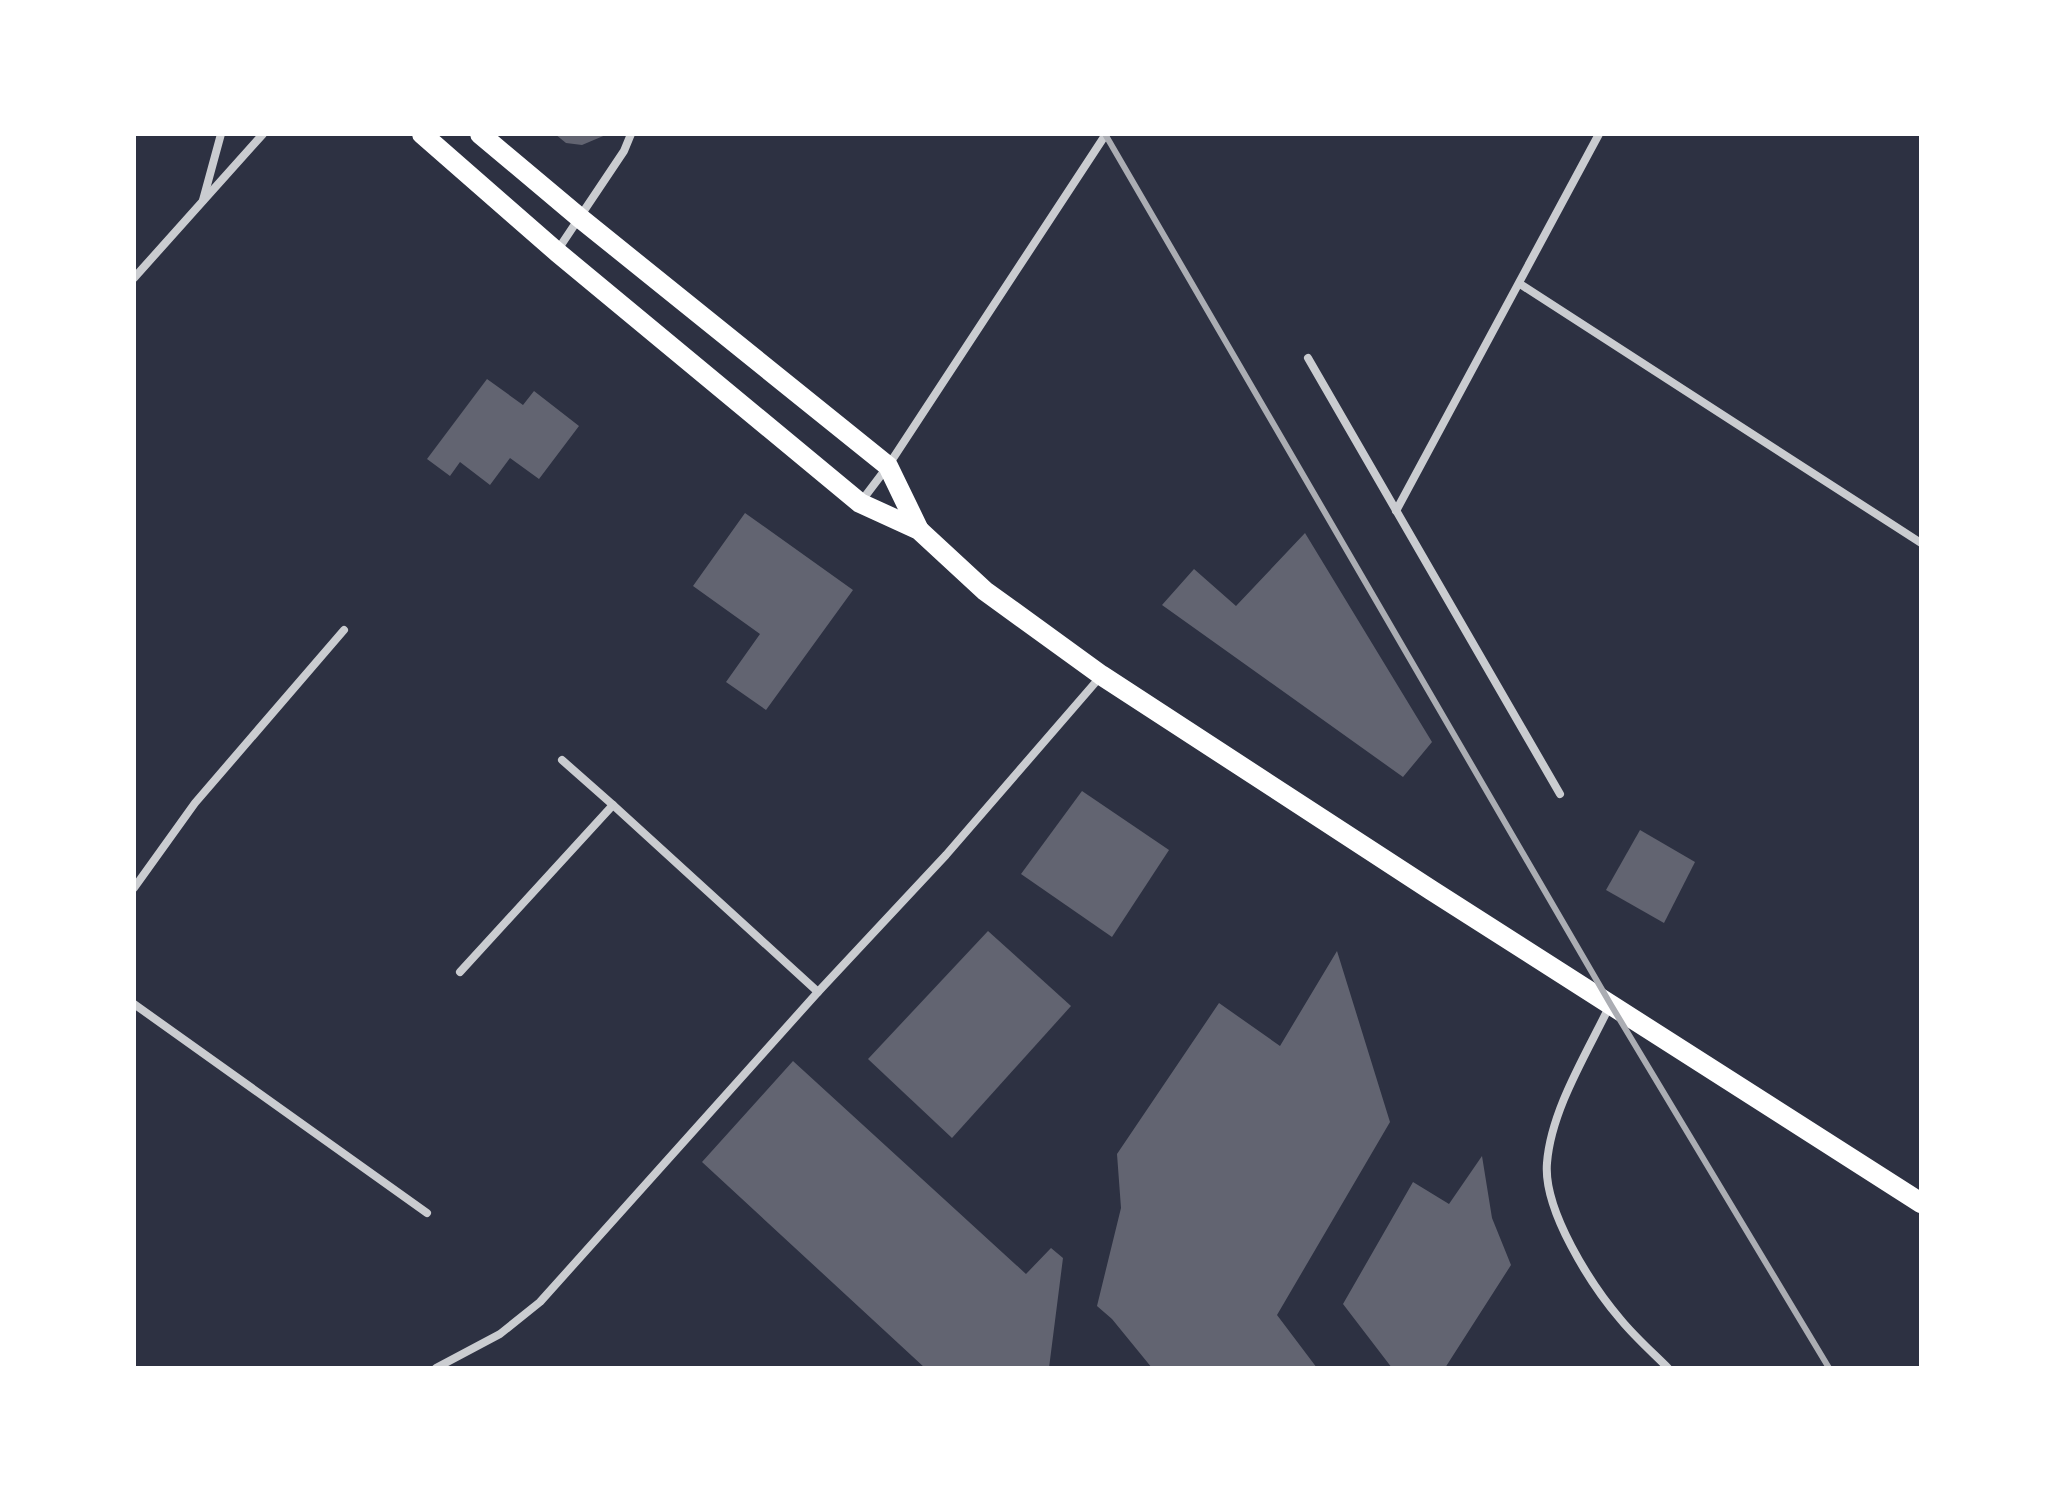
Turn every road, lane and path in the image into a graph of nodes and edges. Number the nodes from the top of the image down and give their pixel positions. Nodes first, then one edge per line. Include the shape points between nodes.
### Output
1 (221, 134) edge
2 (263, 134) edge
3 (422, 134) edge
4 (480, 134) edge
5 (631, 134) edge
6 (1106, 134) edge
7 (1599, 134) edge
8 (201, 204) junction
9 (580, 218) junction
10 (557, 252) junction
11 (134, 278) edge
12 (1520, 284) junction
13 (1308, 358) dead end
14 (888, 466) junction
15 (860, 503) junction
16 (1396, 511) junction
17 (919, 530) junction
18 (1921, 543) edge
19 (344, 630) dead end
20 (1101, 675) junction
21 (562, 760) dead end
22 (1560, 794) dead end
23 (613, 805) junction
24 (134, 888) edge
25 (460, 972) dead end
26 (818, 992) junction
27 (134, 1004) edge
28 (1611, 1005) junction
29 (1920, 1199) edge
30 (427, 1213) dead end
31 (436, 1368) edge
32 (1668, 1368) edge

1 - 8 street
2 - 8 street
3 - 10 main road
4 - 9 main road
5 - 9 street
6 - 14 street
7 - 12 street
8 - 11 street
9 - 10 street
9 - 14 main road
10 - 15 main road
12 - 16 street
12 - 18 street
13 - 16 street
14 - 15 street
14 - 17 main road
15 - 17 main road
16 - 22 street
17 - 20 main road via 985,591
19 - 24 street via 195,803
20 - 26 street via 946,855
20 - 28 main road
21 - 23 street
23 - 25 street
23 - 26 street
26 - 31 street via 540,1302 500,1334
27 - 30 street
28 - 29 main road
28 - 32 street via 1570,1089 1546,1166 1560,1223 1583,1268 1621,1320

